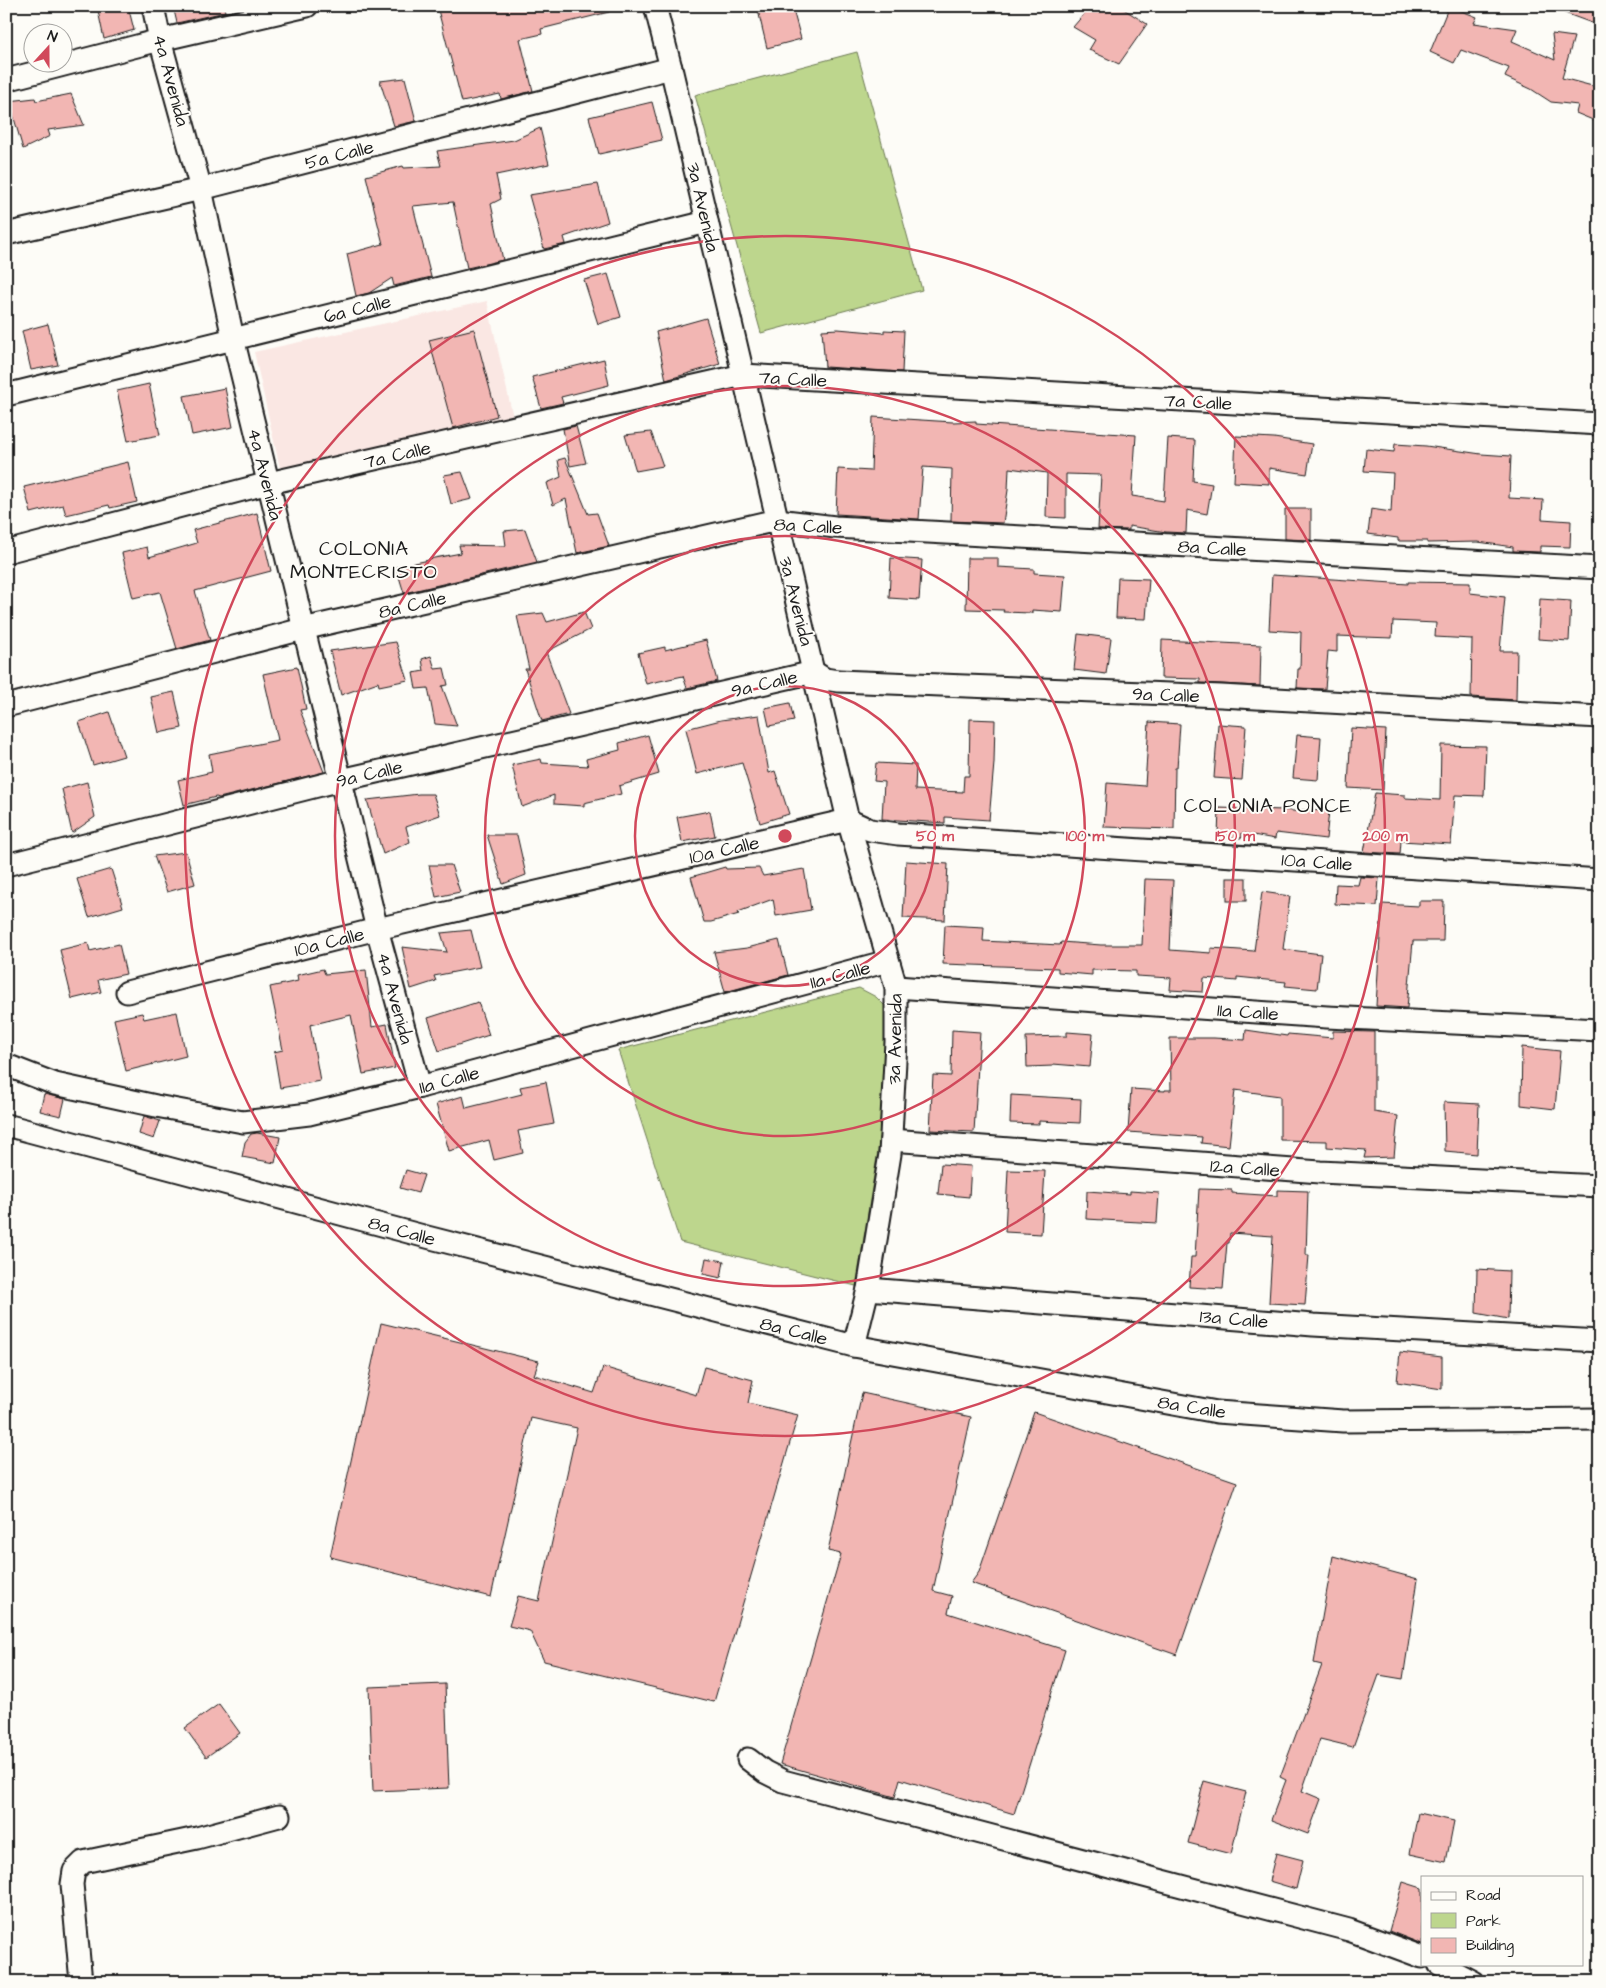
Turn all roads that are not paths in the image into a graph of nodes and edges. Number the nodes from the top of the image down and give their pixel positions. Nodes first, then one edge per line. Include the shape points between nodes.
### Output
1 (153, 6) edge
2 (307, 6) edge
3 (655, 6) edge
4 (160, 40) junction
5 (671, 68) junction
6 (6, 80) edge
7 (201, 189) junction
8 (707, 222) junction
9 (6, 234) edge
10 (233, 338) junction
11 (743, 376) junction
12 (6, 395) edge
13 (1600, 424) edge
14 (269, 482) junction
15 (777, 520) junction
16 (6, 552) edge
17 (1600, 568) edge
18 (303, 629) junction
19 (814, 672) junction
20 (6, 706) edge
21 (1600, 718) edge
22 (341, 780) junction
23 (848, 820) junction
24 (6, 866) edge
25 (1600, 880) edge
26 (377, 929) junction
27 (888, 961) junction
28 (896, 987) junction
29 (127, 992) dead end
30 (1600, 1030) edge
31 (6, 1065) edge
32 (420, 1087) junction
33 (6, 1125) edge
34 (891, 1140) junction
35 (1600, 1186) edge
36 (868, 1288) junction
37 (1600, 1341) edge
38 (854, 1346) junction
39 (1600, 1419) edge
40 (748, 1759) dead end
41 (279, 1816) dead end
42 (1421, 1957) edge
43 (1443, 1966) edge
44 (81, 1982) edge
45 (1473, 1982) edge

1 - 4 street, 4a Avenida
2 - 4 street
3 - 5 street, 3a Avenida
4 - 6 street
4 - 7 street, 4a Avenida
5 - 7 street, 5a Calle
5 - 8 street, 3a Avenida
7 - 9 street, 5a Calle
7 - 10 street, 4a Avenida
8 - 10 street, 6a Calle
8 - 11 street, 3a Avenida
10 - 12 street, 6a Calle
10 - 14 street, 4a Avenida
11 - 13 street, 7a Calle
11 - 14 street, 7a Calle
11 - 15 street, 3a Avenida
14 - 16 street, 7a Calle
14 - 18 street, 4a Avenida
15 - 17 street, 8a Calle via 835,527
15 - 18 street, 8a Calle
15 - 19 street, 3a Avenida
18 - 20 street, 8a Calle
18 - 22 street, 4a Avenida
19 - 21 street, 9a Calle via 838,682 1221,696
19 - 22 street, 9a Calle
19 - 23 street, 3a Avenida
22 - 24 street, 9a Calle
22 - 26 street, 4a Avenida
23 - 25 street, 10a Calle via 870,830 898,834
23 - 26 street, 10a Calle
23 - 27 street, 3a Avenida
26 - 29 street, 10a Calle
26 - 32 street, 4a Avenida
27 - 28 street, 3a Avenida
27 - 32 street, 11a Calle
28 - 30 street, 11a Calle via 1327,1017
28 - 34 street, 3a Avenida
31 - 32 street, 11a Calle via 55,1084 243,1122 309,1114
33 - 38 street, 8a Calle
34 - 35 street, 12a Calle via 1310,1172
34 - 36 street, 3a Avenida
36 - 37 street, 13a Calle via 1313,1324
36 - 38 street, 3a Avenida
38 - 39 street, 8a Calle via 1217,1412 1343,1421
40 - 42 street via 783,1781 1349,1930
41 - 44 street via 197,1838 83,1862 74,1871 72,1884
43 - 45 street

